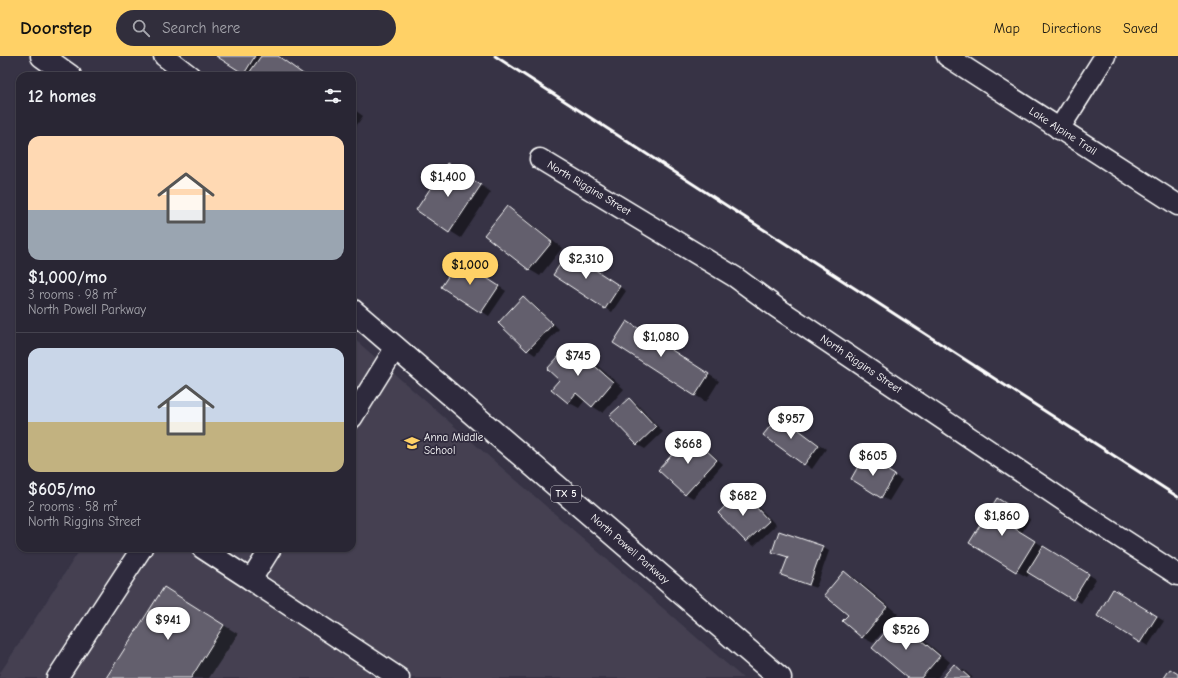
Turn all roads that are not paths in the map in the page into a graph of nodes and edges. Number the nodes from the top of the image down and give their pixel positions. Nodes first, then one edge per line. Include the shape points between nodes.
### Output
1 (42, 56) edge
2 (164, 56) edge
3 (947, 56) edge
4 (1105, 56) edge
5 (64, 72) edge
6 (185, 72) edge
7 (1059, 129) junction
8 (540, 159) dead end
9 (1178, 205) edge
10 (356, 313) edge
11 (396, 347) junction
12 (356, 412) edge
13 (139, 552) edge
14 (208, 552) edge
15 (268, 552) edge
16 (1178, 575) edge
17 (251, 580) junction
18 (57, 678) edge
19 (399, 678) edge
20 (780, 678) edge

1 - 5 main road
2 - 6 street
3 - 7 street, Lake Alpine Trail
4 - 7 street
7 - 9 street, Lake Alpine Trail
8 - 16 street, North Riggins Street via 735,277 1076,509
10 - 11 main road, North Powell Parkway / TX 5
11 - 12 street
11 - 20 main road, North Powell Parkway / TX 5
13 - 18 street
14 - 17 street
15 - 17 street
17 - 19 street

